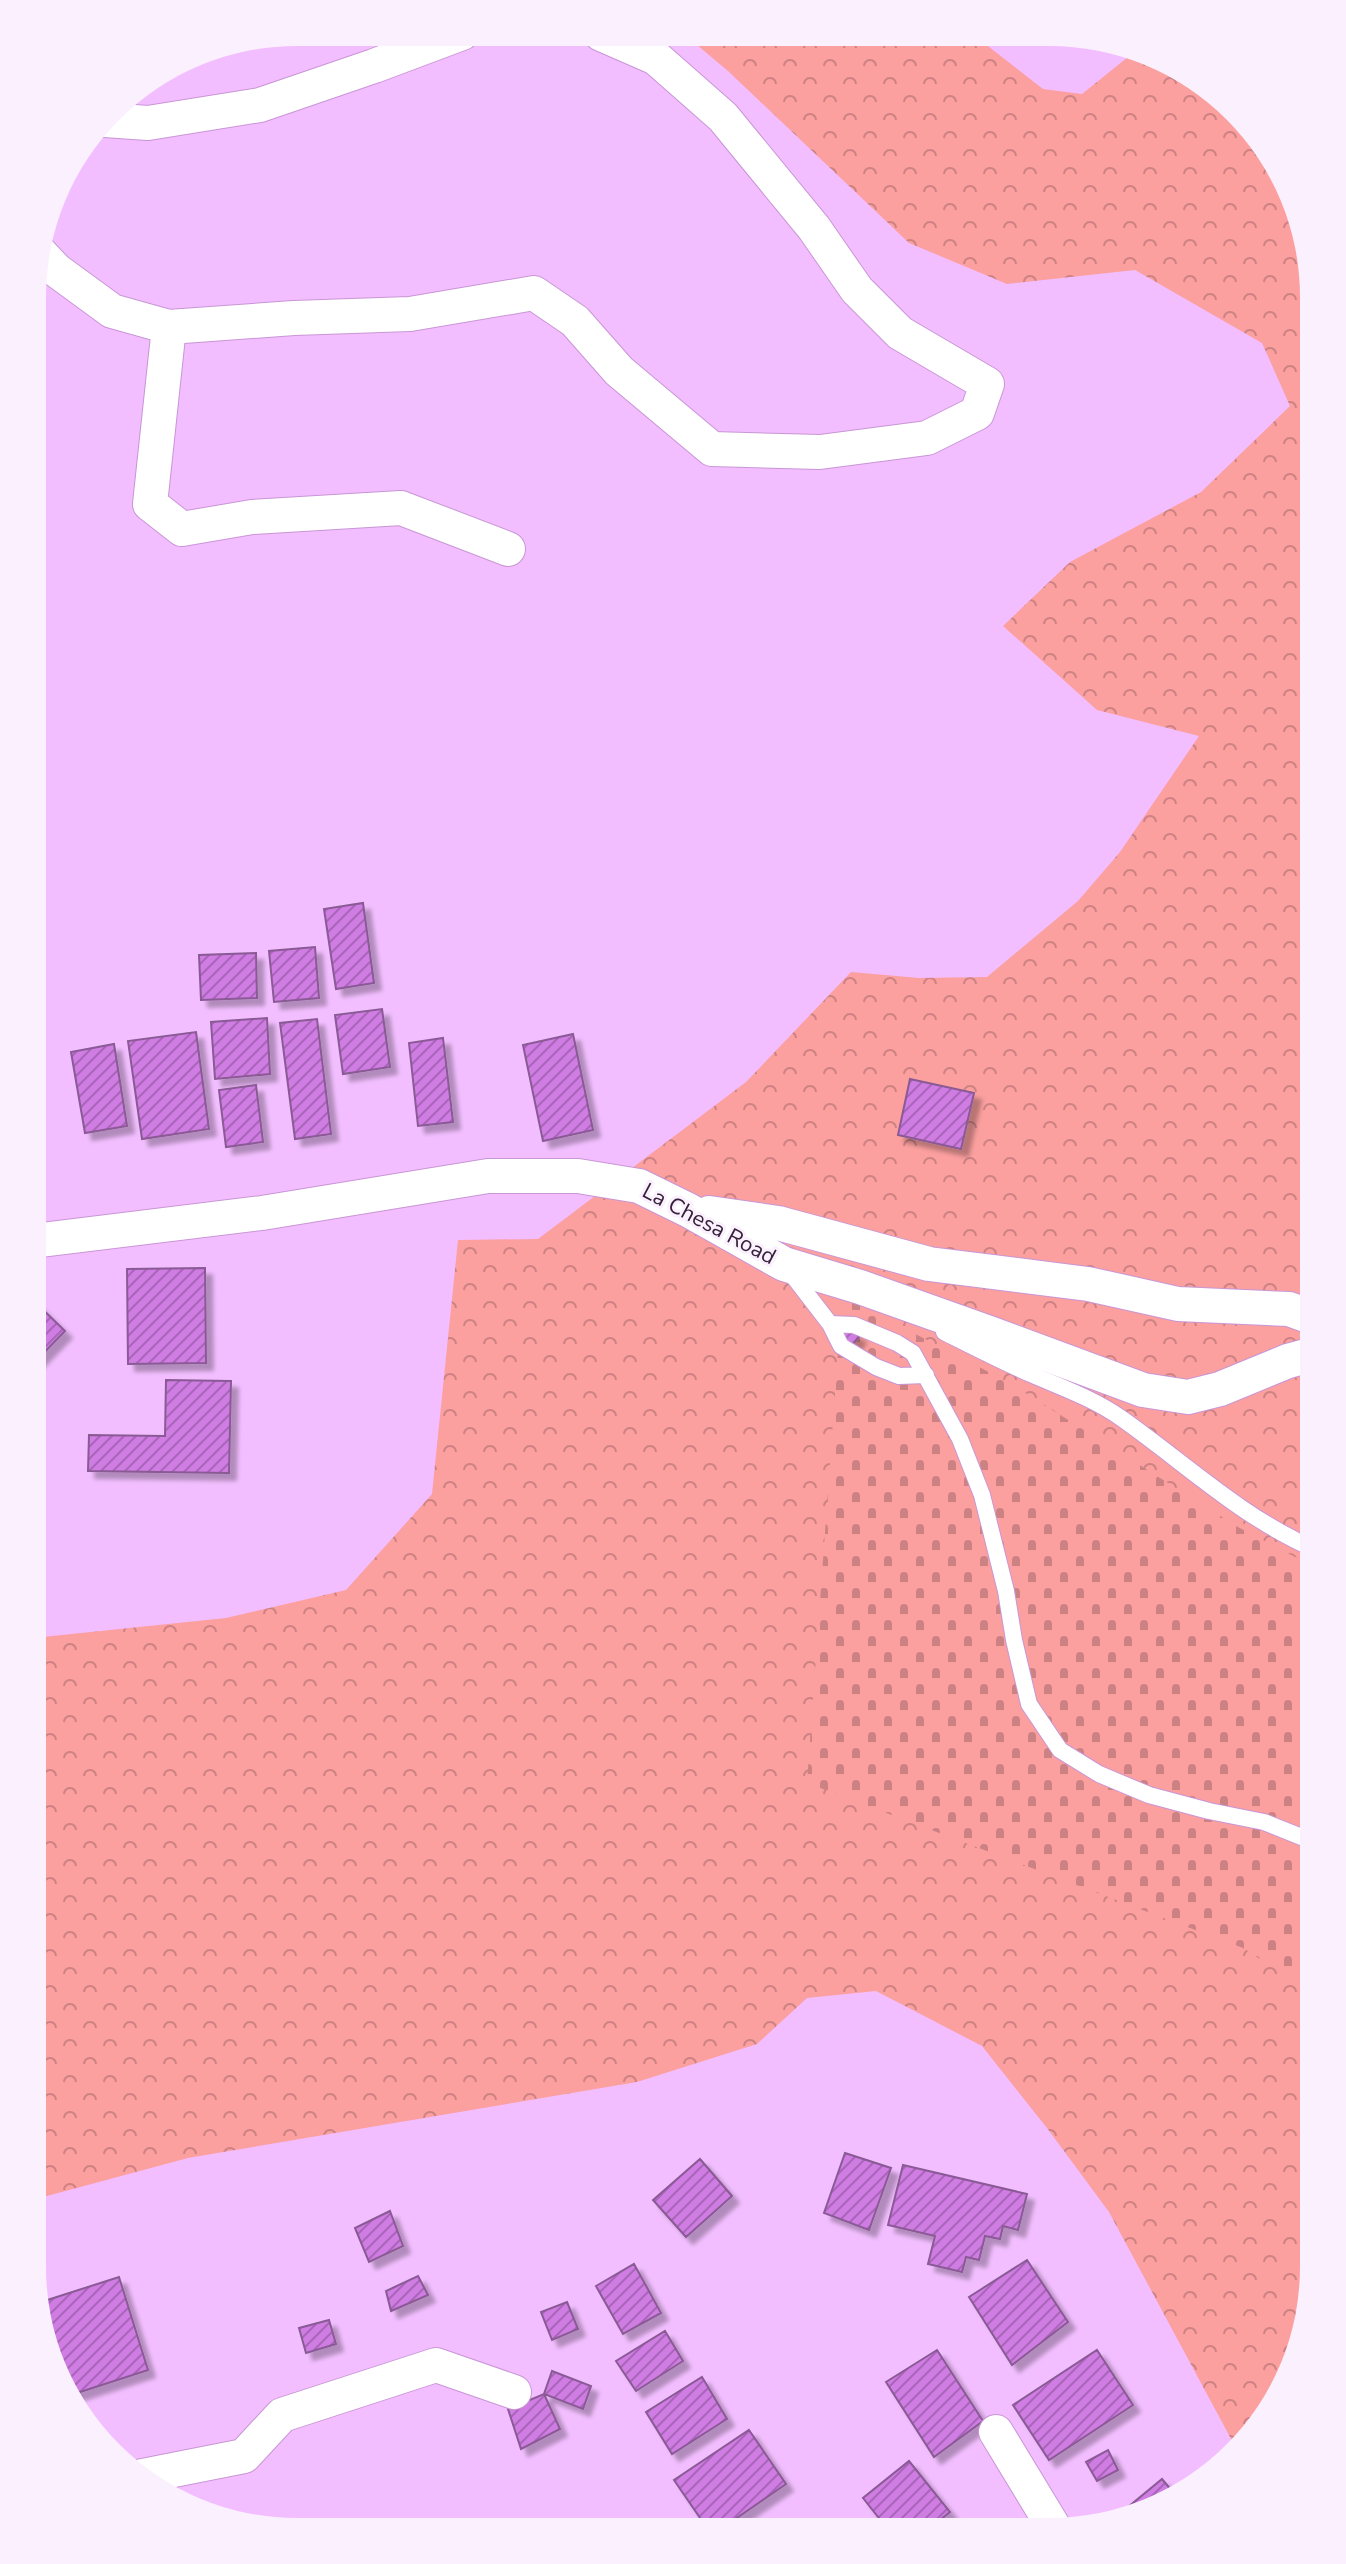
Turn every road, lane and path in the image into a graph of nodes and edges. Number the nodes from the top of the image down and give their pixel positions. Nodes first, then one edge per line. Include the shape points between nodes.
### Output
1 (427, 46) edge
2 (628, 46) edge
3 (117, 121) edge
4 (48, 262) edge
5 (169, 327) junction
6 (508, 549) dead end
7 (688, 1210) junction
8 (46, 1239) edge
9 (784, 1264) junction
10 (860, 1287) junction
11 (1299, 1313) edge
12 (830, 1324) junction
13 (1299, 1358) edge
14 (926, 1375) junction
15 (1299, 1543) edge
16 (1299, 1836) edge
17 (514, 2392) dead end
18 (996, 2432) dead end
19 (155, 2474) edge
20 (1048, 2518) edge

1 - 3 street via 260,105 148,123
2 - 5 street via 656,58 723,117 857,290 900,333 987,384 977,413 927,438 820,452 712,449 619,371 575,321 534,293 410,314
4 - 5 street via 112,311
5 - 6 street via 150,504 182,529 252,517 401,508
7 - 8 street, La Chesa Road via 624,1183 578,1176 488,1176 262,1213
7 - 9 street, La Chesa Road
7 - 11 street via 778,1223 929,1264 1088,1284 1178,1304
9 - 10 street, La Chesa Road
9 - 12 lane
10 - 13 street, La Chesa Road via 1143,1390 1188,1397
10 - 15 lane via 1120,1417 1218,1493
12 - 14 lane via 854,1325 897,1343 913,1353
12 - 14 lane via 841,1346 876,1367 899,1376
14 - 16 lane via 982,1495 1029,1704 1060,1750 1149,1795 1264,1822
17 - 19 street via 436,2365 282,2415 244,2456
18 - 20 street

